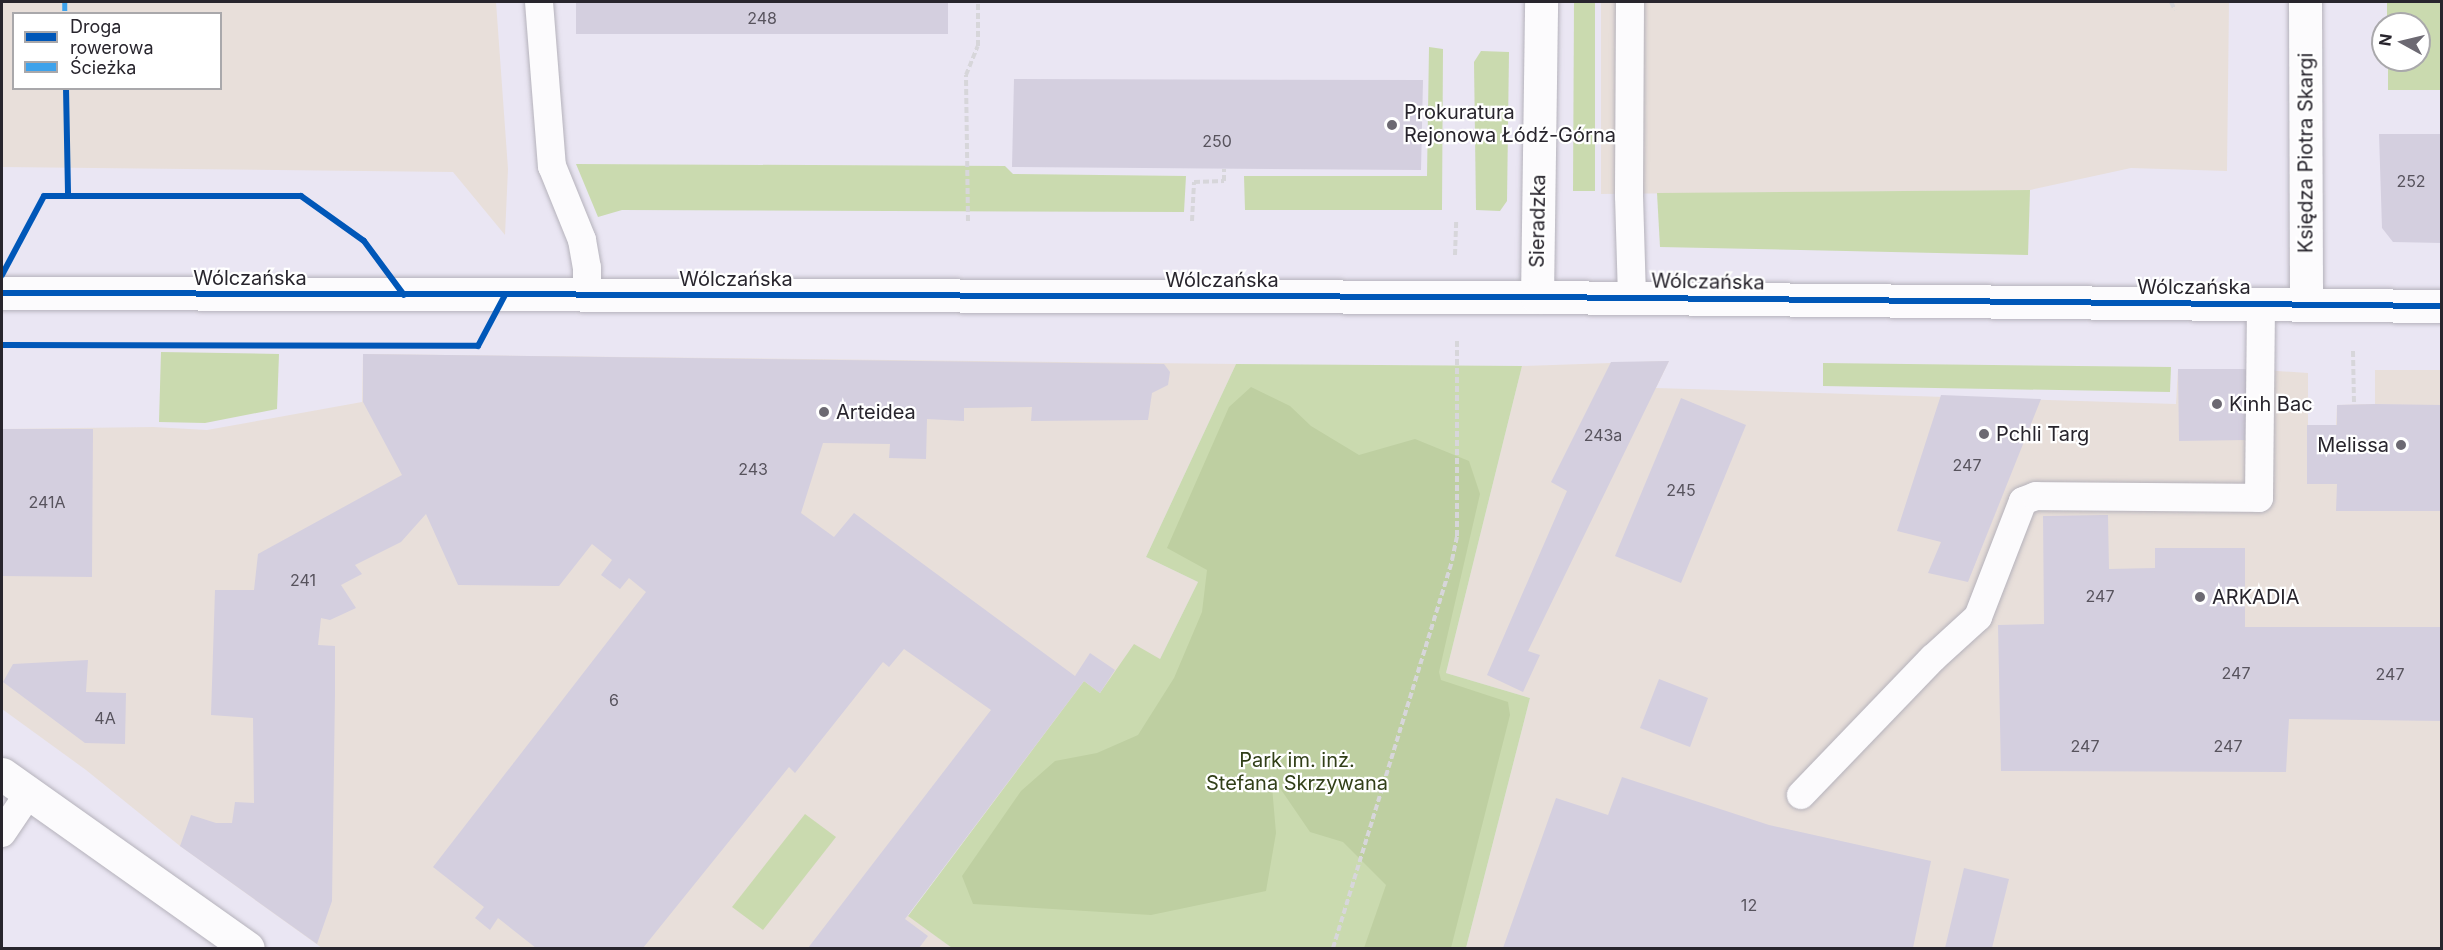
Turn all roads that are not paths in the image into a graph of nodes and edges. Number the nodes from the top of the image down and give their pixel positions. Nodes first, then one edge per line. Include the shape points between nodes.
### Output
1 (539, 2) edge
2 (1541, 2) edge
3 (1630, 2) edge
4 (2305, 2) edge
5 (2, 293) edge
6 (587, 295) junction
7 (1537, 297) junction
8 (1632, 298) junction
9 (2261, 304) junction
10 (2306, 305) junction
11 (2442, 306) edge
12 (2, 774) edge
13 (29, 793) junction
14 (1801, 795) dead end
15 (2, 833) edge
16 (248, 948) edge

1 - 6 lane via 552,166 582,240
2 - 7 street, Sieradzka
3 - 8 lane
4 - 10 street, Księdza Piotra Skargi
5 - 6 street, Wólczańska
6 - 7 street, Wólczańska
7 - 8 street, Wólczańska
8 - 9 street, Wólczańska
9 - 10 street, Wólczańska
9 - 14 lane via 2259,498 2036,496 2023,501 1978,617
10 - 11 street, Wólczańska
12 - 13 street
13 - 15 lane
13 - 16 street

